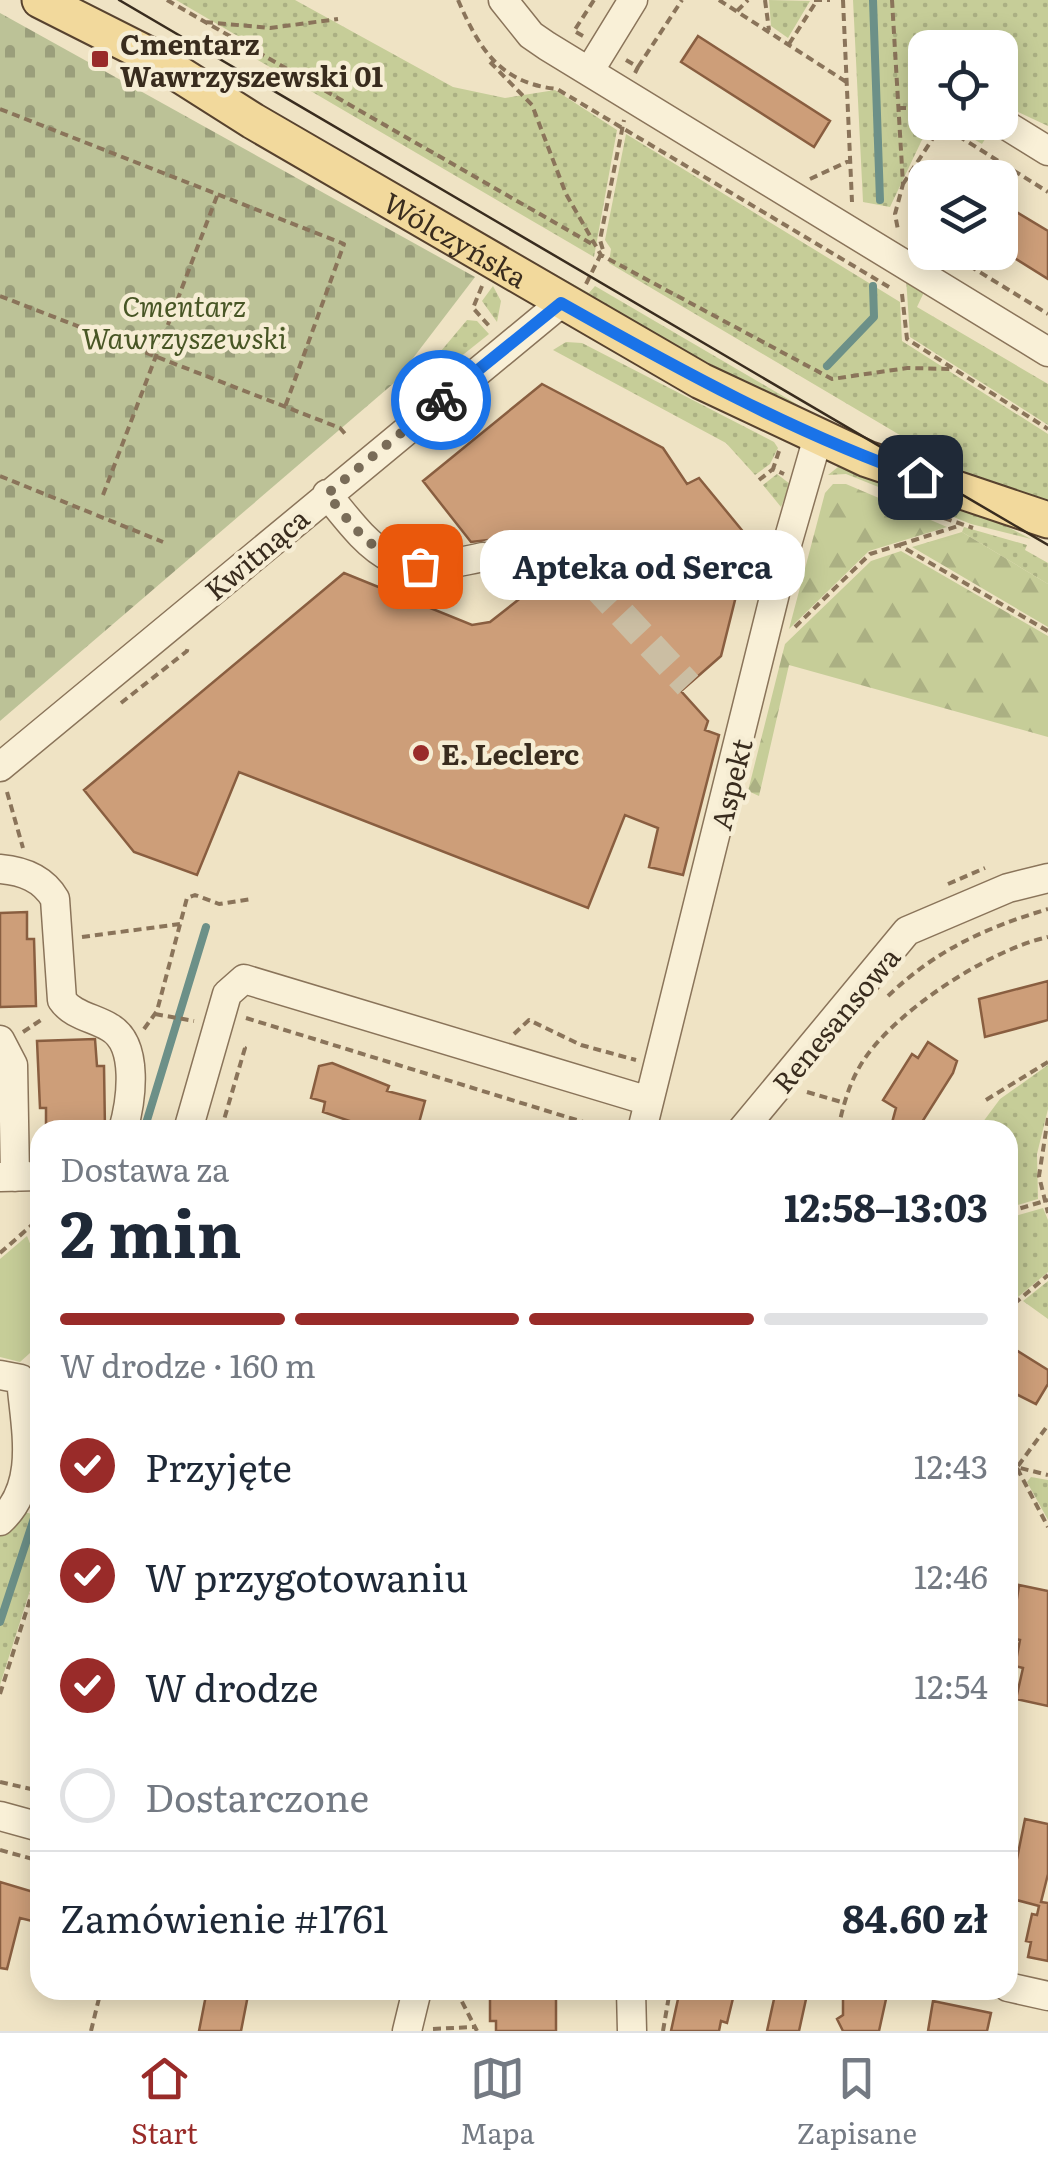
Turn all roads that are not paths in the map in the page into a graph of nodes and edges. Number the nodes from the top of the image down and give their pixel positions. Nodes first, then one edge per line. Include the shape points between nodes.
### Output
1 (40, 0) edge
2 (503, 0) edge
3 (633, 0) edge
4 (597, 59) junction
5 (1018, 133) edge
6 (1048, 152) edge
7 (572, 296) junction
8 (1048, 352) edge
9 (818, 437) junction
10 (327, 494) junction
11 (1048, 520) edge
12 (483, 556) tunnel mouth
13 (3, 779) edge
14 (0, 869) edge
15 (1048, 878) edge
16 (2, 1042) edge
17 (648, 1101) junction
18 (125, 1120) edge
19 (191, 1120) edge
20 (644, 1120) edge
21 (750, 1120) edge
22 (18, 1177) edge
23 (0, 1374) edge
24 (0, 1521) edge
25 (0, 1816) edge
26 (30, 1824) edge
27 (1018, 1990) edge
28 (1048, 1996) edge
29 (416, 2000) edge
30 (630, 2000) edge
31 (415, 2030) edge
32 (632, 2031) edge

1 - 7 main road, Wólczyńska
2 - 4 street via 531,35
3 - 4 street
4 - 8 street
5 - 6 street
7 - 9 main road, Wólczyńska via 700,381
7 - 10 street, Kwitnąca
9 - 11 main road, Wólczyńska
9 - 17 street, Aspekt
10 - 12 street via 372,548 395,561 446,566
10 - 13 street, Kwitnąca
14 - 18 street via 31,876 55,899 65,1004 116,1031 124,1044 131,1086
15 - 21 street, Renesansowa via 908,931
16 - 22 street via 13,1065
17 - 19 street via 244,979 227,994
17 - 20 street, Aspekt
23 - 24 street via 22,1379 28,1471 16,1504
25 - 26 street
27 - 28 street
29 - 31 street
30 - 32 street

